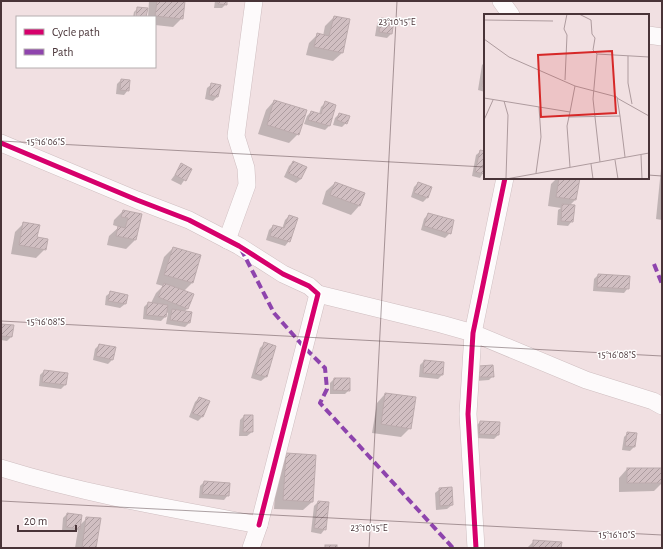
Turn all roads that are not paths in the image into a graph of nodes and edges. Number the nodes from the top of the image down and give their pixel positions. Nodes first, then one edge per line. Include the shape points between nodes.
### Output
1 (254, 1) edge
2 (501, 1) edge
3 (510, 14) edge
4 (649, 36) edge
5 (662, 37) edge
6 (1, 143) edge
7 (505, 179) edge
8 (227, 240) junction
9 (318, 294) junction
10 (473, 333) junction
11 (662, 406) edge
12 (1, 468) edge
13 (259, 525) junction
14 (251, 548) edge
15 (476, 548) edge

1 - 8 street via 236,136 246,168 247,185
2 - 3 street
4 - 5 street
6 - 8 street via 189,220
7 - 10 street
8 - 9 street via 283,274 309,286
9 - 10 street
9 - 13 street
10 - 11 street via 586,380
10 - 15 street via 468,414
12 - 13 street via 176,510
13 - 14 street

